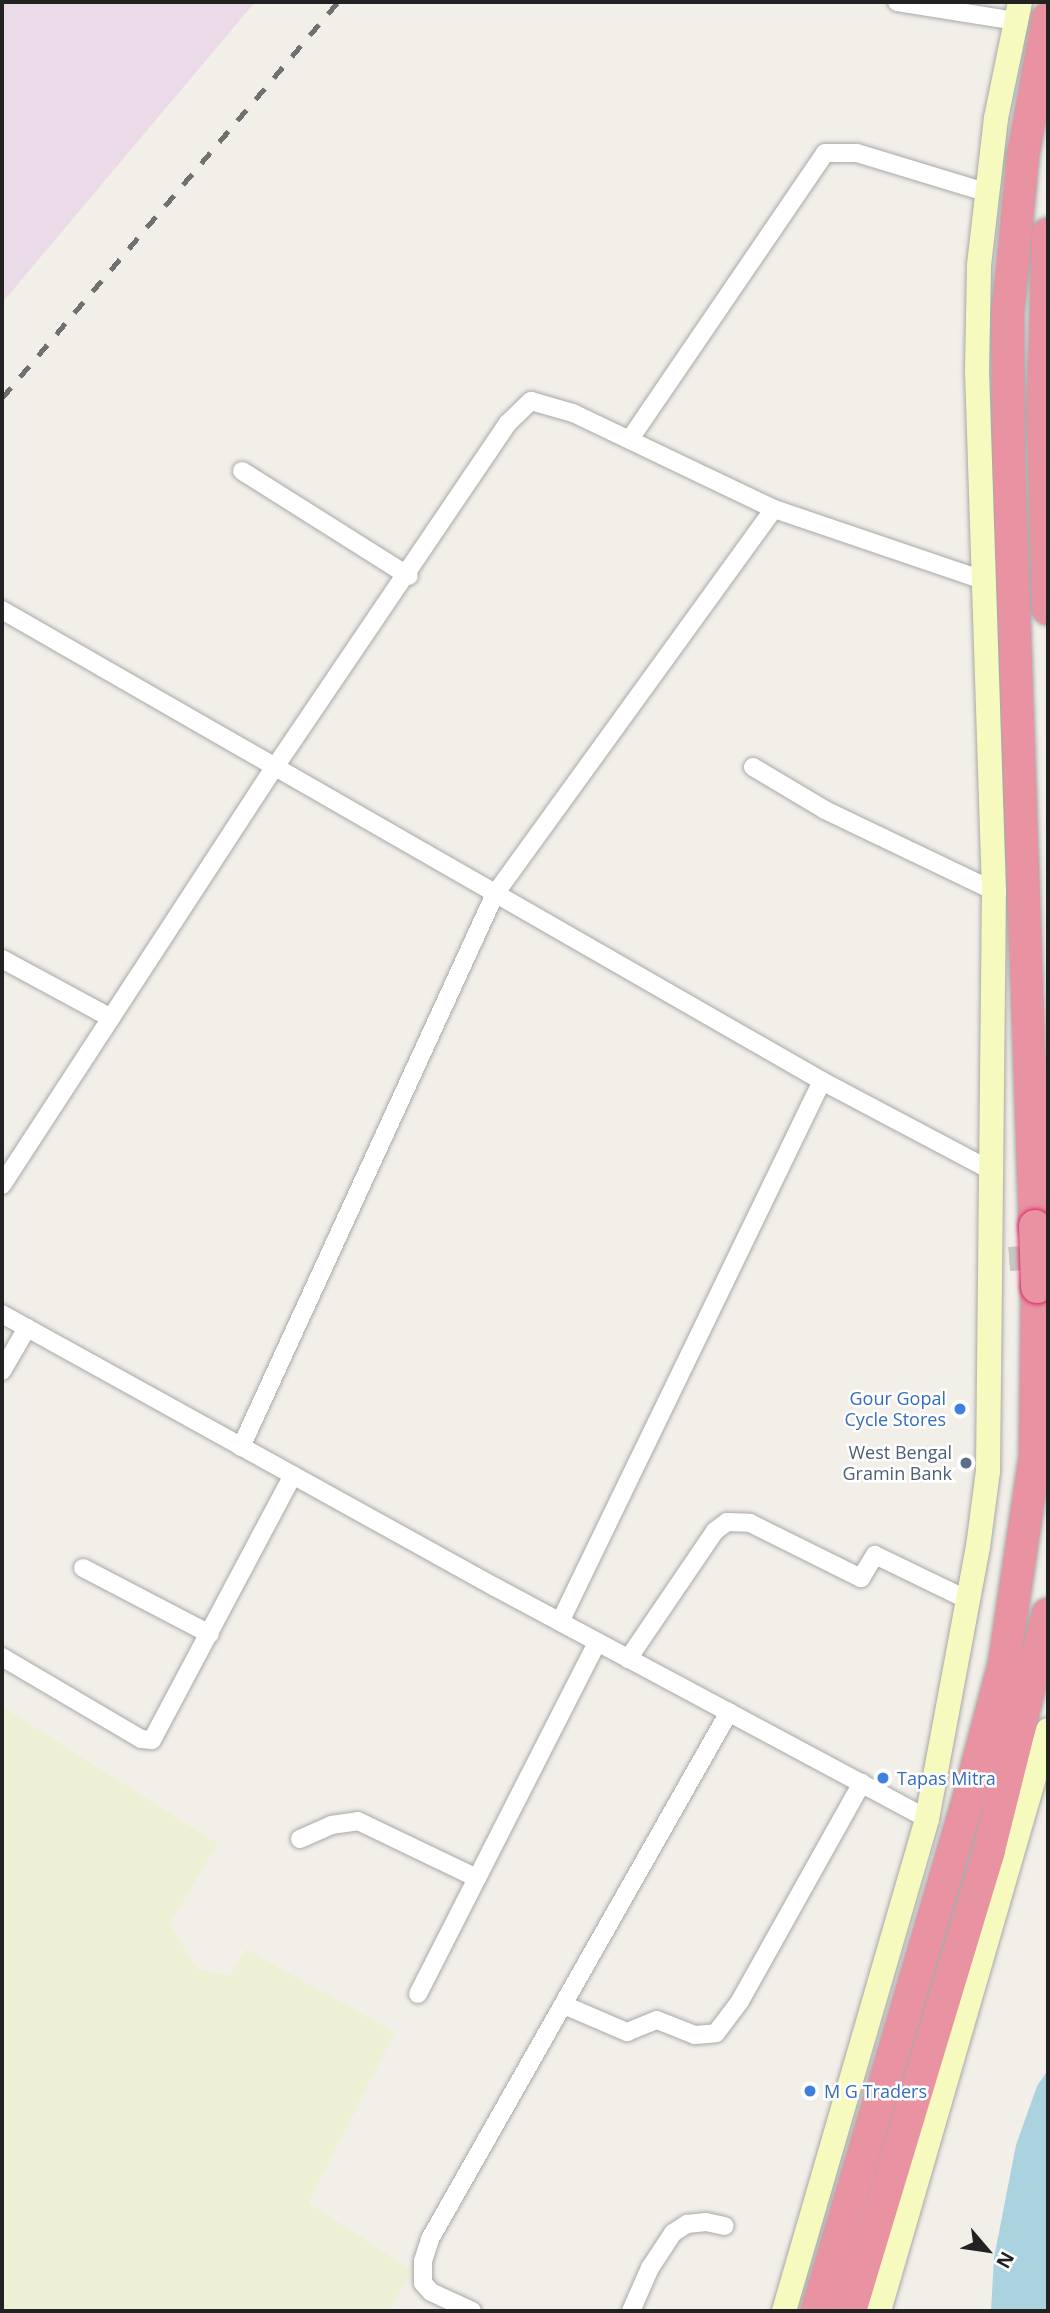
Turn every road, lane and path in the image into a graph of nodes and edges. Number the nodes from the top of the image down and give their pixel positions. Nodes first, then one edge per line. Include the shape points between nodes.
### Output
1 (897, 2) edge
2 (1018, 11) edge
3 (1048, 18) edge
4 (985, 192) junction
5 (1048, 234) edge
6 (630, 439) junction
7 (243, 471) dead end
8 (774, 509) junction
9 (409, 576) junction
10 (986, 581) junction
11 (1048, 609) edge
12 (2, 610) edge
13 (275, 767) junction
14 (753, 767) dead end
15 (994, 891) junction
16 (495, 894) junction
17 (2, 959) edge
18 (111, 1018) junction
19 (822, 1081) junction
20 (990, 1170) junction
21 (2, 1185) edge
22 (2, 1314) edge
23 (27, 1328) junction
24 (2, 1371) edge
25 (241, 1447) junction
26 (293, 1475) junction
27 (83, 1568) dead end
28 (968, 1600) junction
29 (1048, 1614) edge
30 (560, 1622) junction
31 (210, 1634) junction
32 (597, 1642) junction
33 (2, 1657) edge
34 (628, 1659) junction
35 (729, 1712) junction
36 (1048, 1730) edge
37 (862, 1783) junction
38 (927, 1819) junction
39 (300, 1839) dead end
40 (477, 1878) junction
41 (418, 1994) dead end
42 (564, 2005) junction
43 (725, 2226) dead end
44 (472, 2311) edge
45 (631, 2311) edge
46 (785, 2311) edge
47 (817, 2311) edge
48 (850, 2311) edge
49 (879, 2311) edge

1 - 2 street
2 - 4 street
3 - 47 highway, bridge via 1023,156 1008,313 1037,1287 1035,1457 1004,1664 962,1824
4 - 6 street via 857,153 825,153
4 - 10 street via 977,371
5 - 11 highway via 1043,413
6 - 8 street
6 - 9 street via 546,402 531,401 508,423
7 - 9 street
8 - 10 street
8 - 16 street
9 - 13 street
10 - 15 street
12 - 13 street
13 - 16 street
13 - 18 street
14 - 15 street via 825,810
15 - 20 street
16 - 19 street
16 - 25 street
17 - 18 street
18 - 21 street
19 - 20 street
19 - 30 street
20 - 28 street via 1000,1259 988,1471
22 - 23 street
23 - 24 street
23 - 25 street
25 - 26 street
26 - 30 street
26 - 31 street
27 - 31 street
28 - 34 street via 875,1555 862,1578 750,1523 727,1522 715,1531
28 - 38 street
29 - 48 highway via 992,1836
30 - 32 street
31 - 33 street via 157,1734 148,1740
32 - 34 street
32 - 40 street
34 - 35 street
35 - 37 street
35 - 42 street
36 - 49 street
37 - 38 street
37 - 42 street via 740,2001 716,2033 695,2035 657,2020 627,2032
38 - 46 street
39 - 40 street via 331,1825 358,1821
40 - 41 street
42 - 44 street via 430,2239 422,2261 423,2283 431,2292
43 - 45 street via 687,2224 673,2233 650,2268

